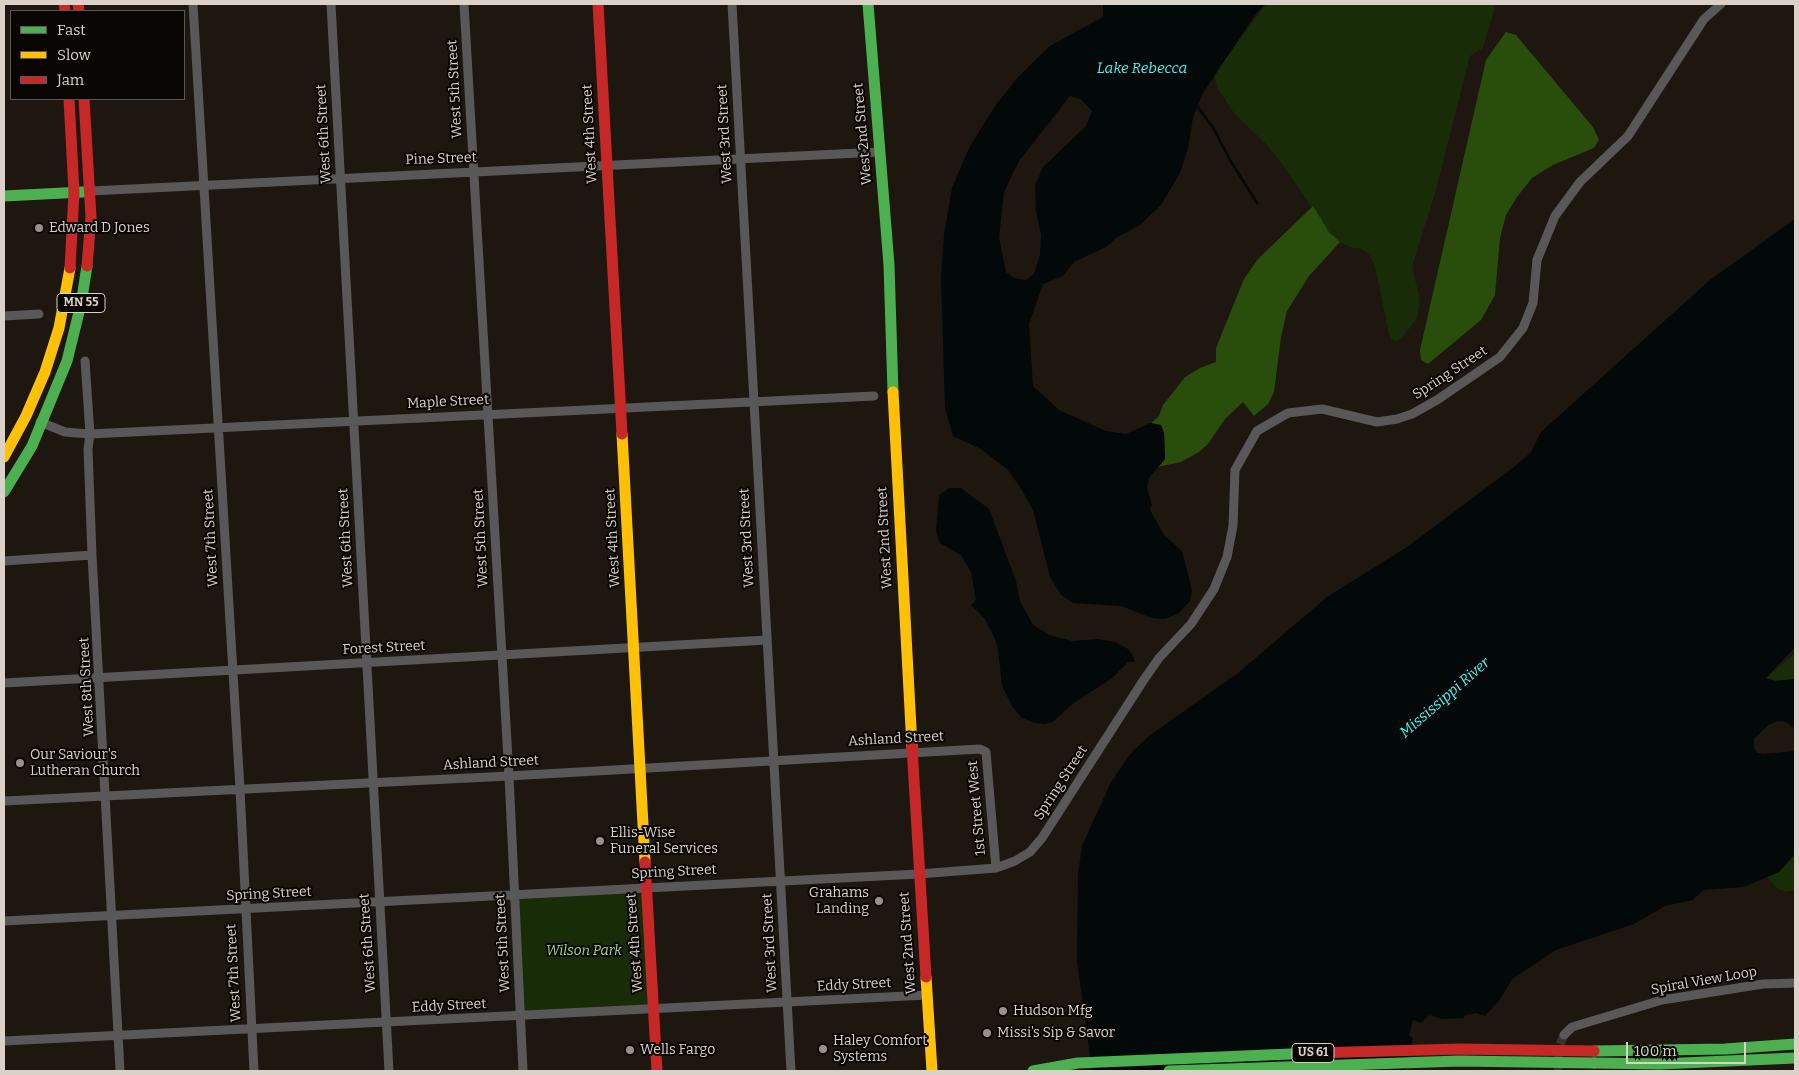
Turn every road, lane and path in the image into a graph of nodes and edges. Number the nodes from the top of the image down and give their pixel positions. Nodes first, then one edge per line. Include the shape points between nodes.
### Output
1 (193, 4) edge
2 (330, 4) edge
3 (464, 4) edge
4 (598, 4) edge
5 (732, 4) edge
6 (868, 4) edge
7 (1721, 4) edge
8 (69, 100) edge
9 (84, 100) edge
10 (879, 152) junction
11 (741, 159) junction
12 (607, 166) junction
13 (473, 173) junction
14 (340, 179) junction
15 (204, 185) junction
16 (74, 192) junction
17 (91, 192) junction
18 (4, 196) edge
19 (39, 314) dead end
20 (4, 316) edge
21 (86, 361) dead end
22 (874, 396) dead end
23 (754, 402) junction
24 (621, 408) junction
25 (487, 414) junction
26 (26, 416) junction
27 (353, 420) junction
28 (43, 423) junction
29 (219, 428) junction
30 (90, 434) junction
31 (4, 457) edge
32 (8, 475) edge
33 (4, 492) edge
34 (92, 555) junction
35 (4, 561) edge
36 (767, 640) junction
37 (634, 648) junction
38 (501, 656) junction
39 (366, 662) junction
40 (232, 672) junction
41 (100, 678) junction
42 (4, 684) edge
43 (980, 749) joint
44 (912, 752) junction
45 (775, 760) junction
46 (641, 769) junction
47 (509, 776) junction
48 (372, 782) junction
49 (240, 789) junction
50 (107, 796) junction
51 (4, 801) edge
52 (996, 868) junction
53 (919, 874) junction
54 (781, 881) junction
55 (646, 888) junction
56 (514, 895) junction
57 (379, 901) junction
58 (245, 908) junction
59 (112, 916) junction
60 (4, 920) edge
61 (1795, 984) edge
62 (927, 995) junction
63 (787, 1002) junction
64 (654, 1008) junction
65 (520, 1015) junction
66 (387, 1023) junction
67 (251, 1029) junction
68 (118, 1035) junction
69 (1564, 1035) dead end
70 (4, 1041) edge
71 (1795, 1044) edge
72 (1795, 1058) edge
73 (120, 1071) edge
74 (254, 1071) edge
75 (389, 1071) edge
76 (523, 1071) edge
77 (657, 1071) edge
78 (791, 1071) edge
79 (932, 1071) edge
80 (1033, 1071) edge
81 (1170, 1071) edge

1 - 15 street, West 7th Street
2 - 14 street, West 6th Street
3 - 13 street, West 5th Street
4 - 12 main road, West 4th Street
5 - 11 street, West 3rd Street
6 - 10 main road, West 2nd Street
7 - 52 street, Spring Street via 1704,19 1628,136 1580,182 1555,216 1537,260 1533,303 1523,328 1500,357 1437,400 1397,419 1377,422 1322,409 1288,413 1258,432 1235,470 1233,526 1214,589 1191,624 1159,658 1143,681 1042,838 1030,852
8 - 16 main road, MN 55
9 - 17 main road, MN 55
10 - 11 street, Pine Street
10 - 44 main road, West 2nd Street via 889,265 894,445
11 - 12 street, Pine Street
11 - 23 street, West 3rd Street
12 - 13 street, Pine Street
12 - 24 main road, West 4th Street
13 - 14 street, Pine Street
13 - 25 street, West 5th Street
14 - 15 street, Pine Street
14 - 27 street, West 6th Street
15 - 17 street, Pine Street
15 - 29 street, West 7th Street
16 - 17 main road, Pine Street
16 - 18 main road, Pine Street
16 - 26 main road, MN 55 via 70,273 59,328
17 - 28 main road, MN 55 via 90,244 81,304 67,361
19 - 20 street
21 - 30 street, West 8th Street
22 - 23 street, Maple Street
23 - 24 street, Maple Street
23 - 36 street, West 3rd Street
24 - 25 street, Maple Street
24 - 37 main road, West 4th Street
25 - 27 street, Maple Street
25 - 38 street, West 5th Street
26 - 28 street, Maple Street
26 - 31 main road, MN 55
27 - 29 street, Maple Street
27 - 39 street, West 6th Street
28 - 30 street, Maple Street via 65,432
28 - 32 main road, MN 55
29 - 30 street, Maple Street
29 - 40 street, West 7th Street
30 - 34 street, West 8th Street
32 - 33 main road, MN 55
34 - 35 street
34 - 41 street, West 8th Street
36 - 37 street, Forest Street
36 - 45 street, West 3rd Street
37 - 38 street, Forest Street
37 - 46 main road, West 4th Street
38 - 39 street, Forest Street
38 - 47 street, West 5th Street
39 - 40 street, Forest Street
39 - 48 street, West 6th Street
40 - 41 street, Forest Street
40 - 49 street, West 7th Street
41 - 42 street, Forest Street
41 - 50 street, West 8th Street
43 - 44 street, Ashland Street
43 - 52 street, 1st Street West via 986,752
44 - 45 street, Ashland Street
44 - 53 main road, West 2nd Street
45 - 46 street, Ashland Street
45 - 54 street, West 3rd Street
46 - 47 street, Ashland Street
46 - 55 main road, West 4th Street
47 - 48 street, Ashland Street
47 - 56 street, West 5th Street
48 - 49 street, Ashland Street
48 - 57 street, West 6th Street
49 - 50 street, Ashland Street
49 - 58 street, West 7th Street
50 - 51 street, Ashland Street
50 - 59 street, West 8th Street
52 - 53 street, Spring Street
53 - 54 street, Spring Street
53 - 62 main road, West 2nd Street
54 - 55 street, Spring Street
54 - 63 street, West 3rd Street
55 - 56 street, Spring Street
55 - 64 main road, West 4th Street
56 - 57 street, Spring Street
56 - 65 street, West 5th Street
57 - 58 street, Spring Street
57 - 66 street, West 6th Street
58 - 59 street, Spring Street
58 - 67 street, West 7th Street
59 - 60 street, Spring Street
59 - 68 street, West 8th Street
61 - 69 street, Spiral View Loop via 1763,984 1662,1000 1572,1027
62 - 63 street, Eddy Street
62 - 79 main road, West 2nd Street
63 - 64 street, Eddy Street
63 - 78 street, West 3rd Street
64 - 65 street, Eddy Street
64 - 77 main road, West 4th Street
65 - 66 street, Eddy Street
65 - 76 street, West 5th Street
66 - 67 street, Eddy Street
66 - 75 street, West 6th Street
67 - 68 street, Eddy Street
67 - 74 street, West 7th Street
68 - 70 street, Eddy Street
68 - 73 street, West 8th Street
71 - 80 main road, US 61, bridge via 1594,1051 1460,1049 1223,1056 1078,1063
72 - 81 main road, US 61, bridge via 1660,1064 1459,1061

